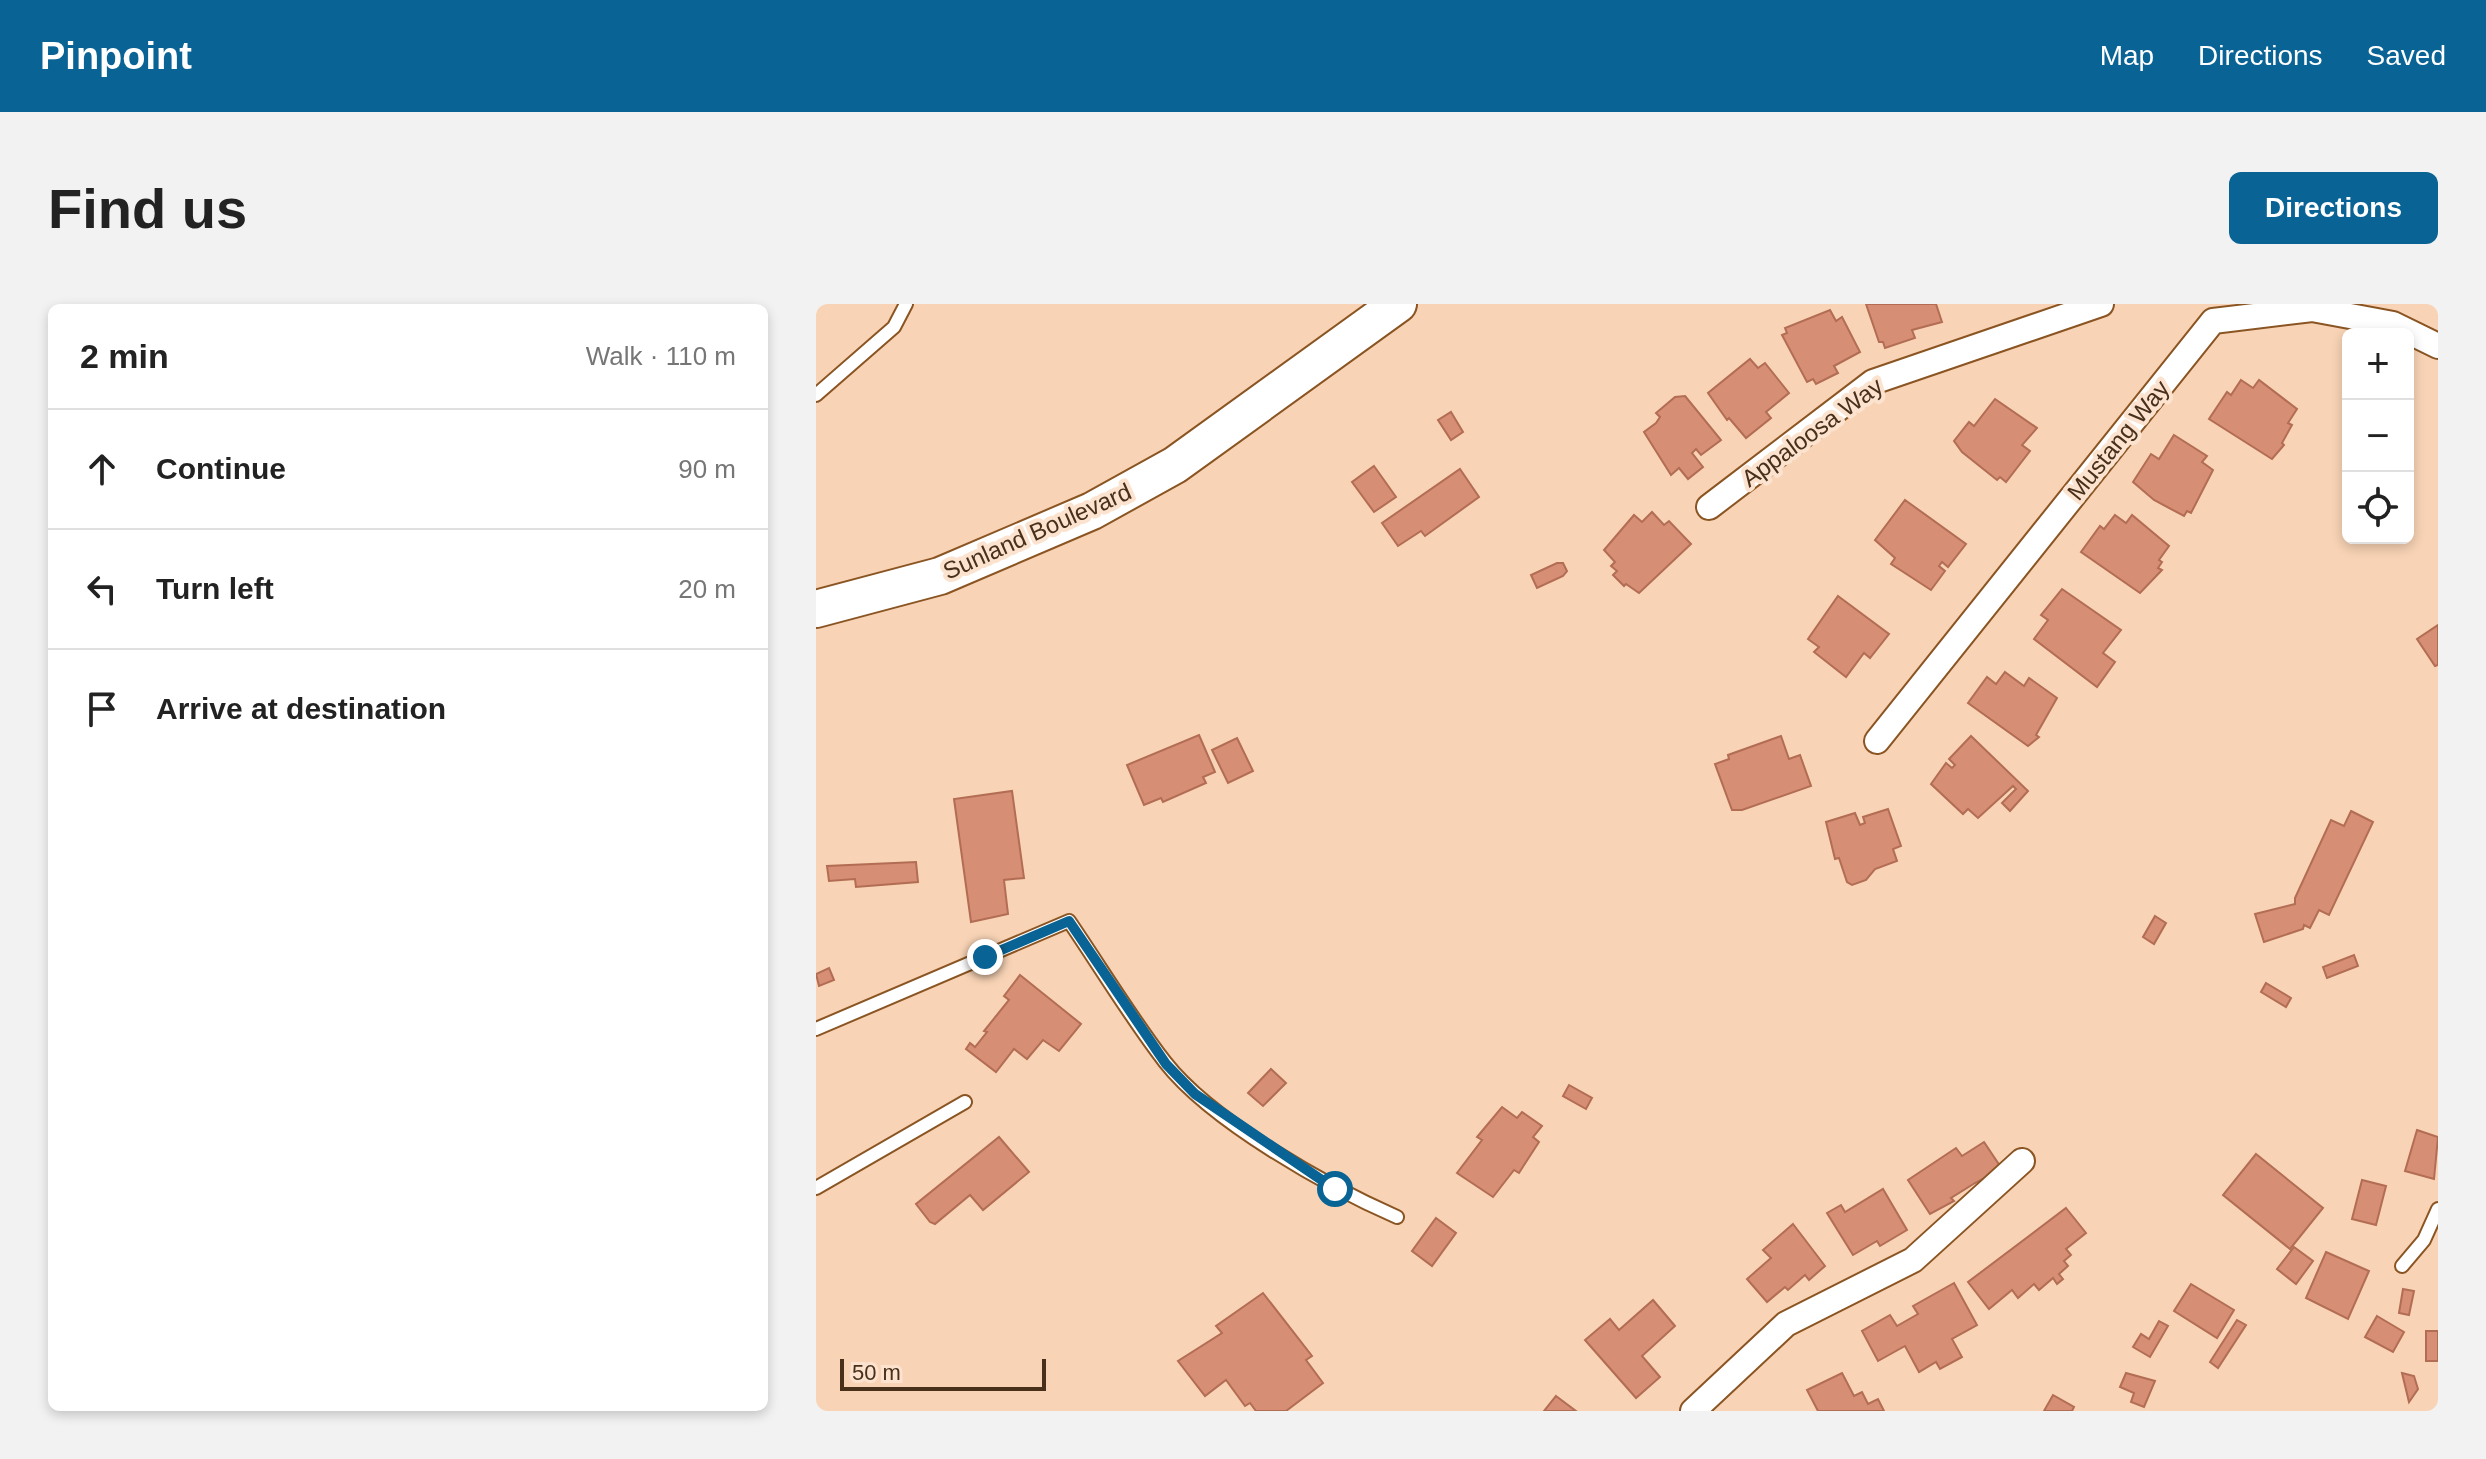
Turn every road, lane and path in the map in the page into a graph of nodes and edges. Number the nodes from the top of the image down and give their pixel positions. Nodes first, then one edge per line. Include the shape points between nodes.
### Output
1 (906, 304) edge
2 (1398, 304) edge
3 (2101, 304) edge
4 (2207, 312) edge
5 (2438, 346) edge
6 (816, 395) edge
7 (1709, 507) dead end
8 (816, 609) edge
9 (1877, 741) dead end
10 (816, 1029) edge
11 (965, 1102) dead end
12 (2022, 1161) dead end
13 (816, 1188) edge
14 (2438, 1209) edge
15 (1397, 1217) dead end
16 (2402, 1266) dead end
17 (1693, 1411) edge

1 - 6 lane via 894,327
2 - 8 main road, Sunland Boulevard via 1175,465 1092,511 940,576
3 - 7 street, Appaloosa Way via 1873,382
4 - 5 street, Mustang Way via 2312,309 2393,324
4 - 9 street, Mustang Way
10 - 15 lane via 1069,921 1166,1064 1195,1094 1335,1189
11 - 13 lane
12 - 17 street via 1913,1260 1786,1324
14 - 16 lane via 2424,1240

